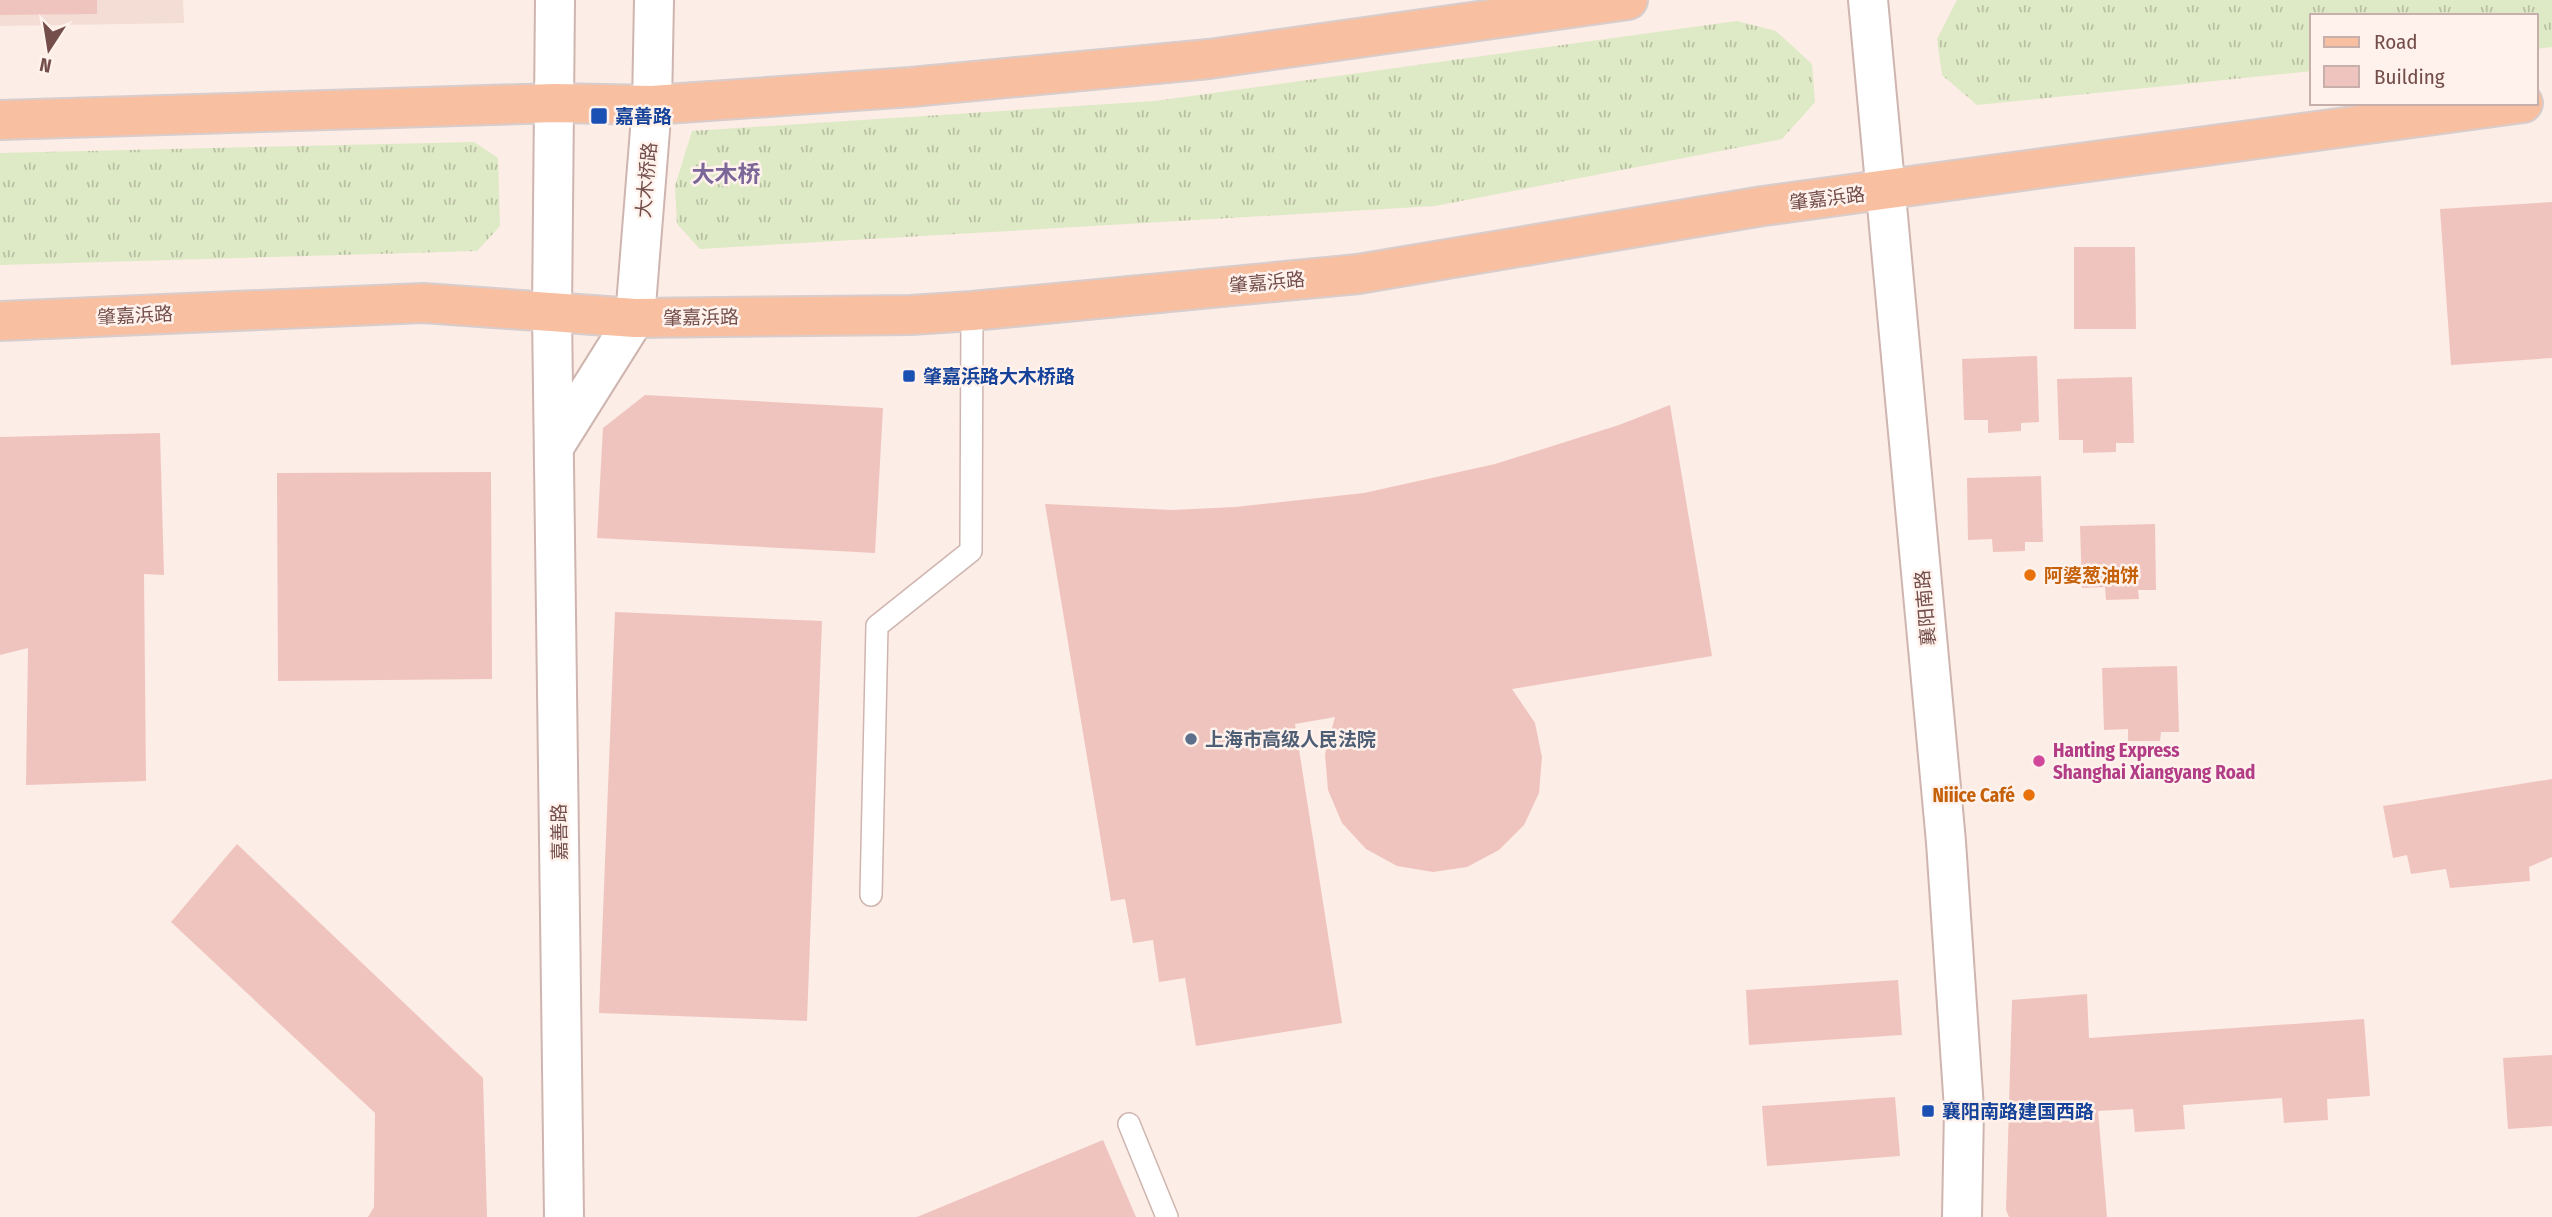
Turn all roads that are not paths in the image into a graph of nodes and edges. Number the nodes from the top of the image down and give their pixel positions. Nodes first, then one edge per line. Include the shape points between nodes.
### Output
1 (555, 0) edge
2 (654, 0) edge
3 (1628, 0) edge
4 (1868, 0) edge
5 (555, 103) junction
6 (652, 105) junction
7 (2508, 105) edge
8 (0, 120) edge
9 (1888, 190) junction
10 (972, 311) junction
11 (552, 313) junction
12 (635, 318) junction
13 (0, 321) edge
14 (554, 447) junction
15 (871, 895) dead end
16 (1129, 1124) dead end
17 (564, 1217) edge
18 (1167, 1217) edge
19 (1962, 1217) edge

1 - 5 street
2 - 6 street, 大木桥路
3 - 6 main road via 1209,59
4 - 9 street, 襄阳南路
5 - 6 main road
5 - 8 main road
5 - 11 street
6 - 12 street, 大木桥路
7 - 9 main road, 肇嘉浜路
9 - 10 main road, 肇嘉浜路 via 1763,206 1358,274
9 - 19 street, 襄阳南路 via 1947,855 1964,1109
10 - 12 main road, 肇嘉浜路
10 - 15 lane via 971,551 877,626
11 - 12 main road, 肇嘉浜路
11 - 13 main road, 肇嘉浜路 via 423,303
11 - 14 street, 嘉善路
12 - 14 street
14 - 17 street, 嘉善路
16 - 18 lane

